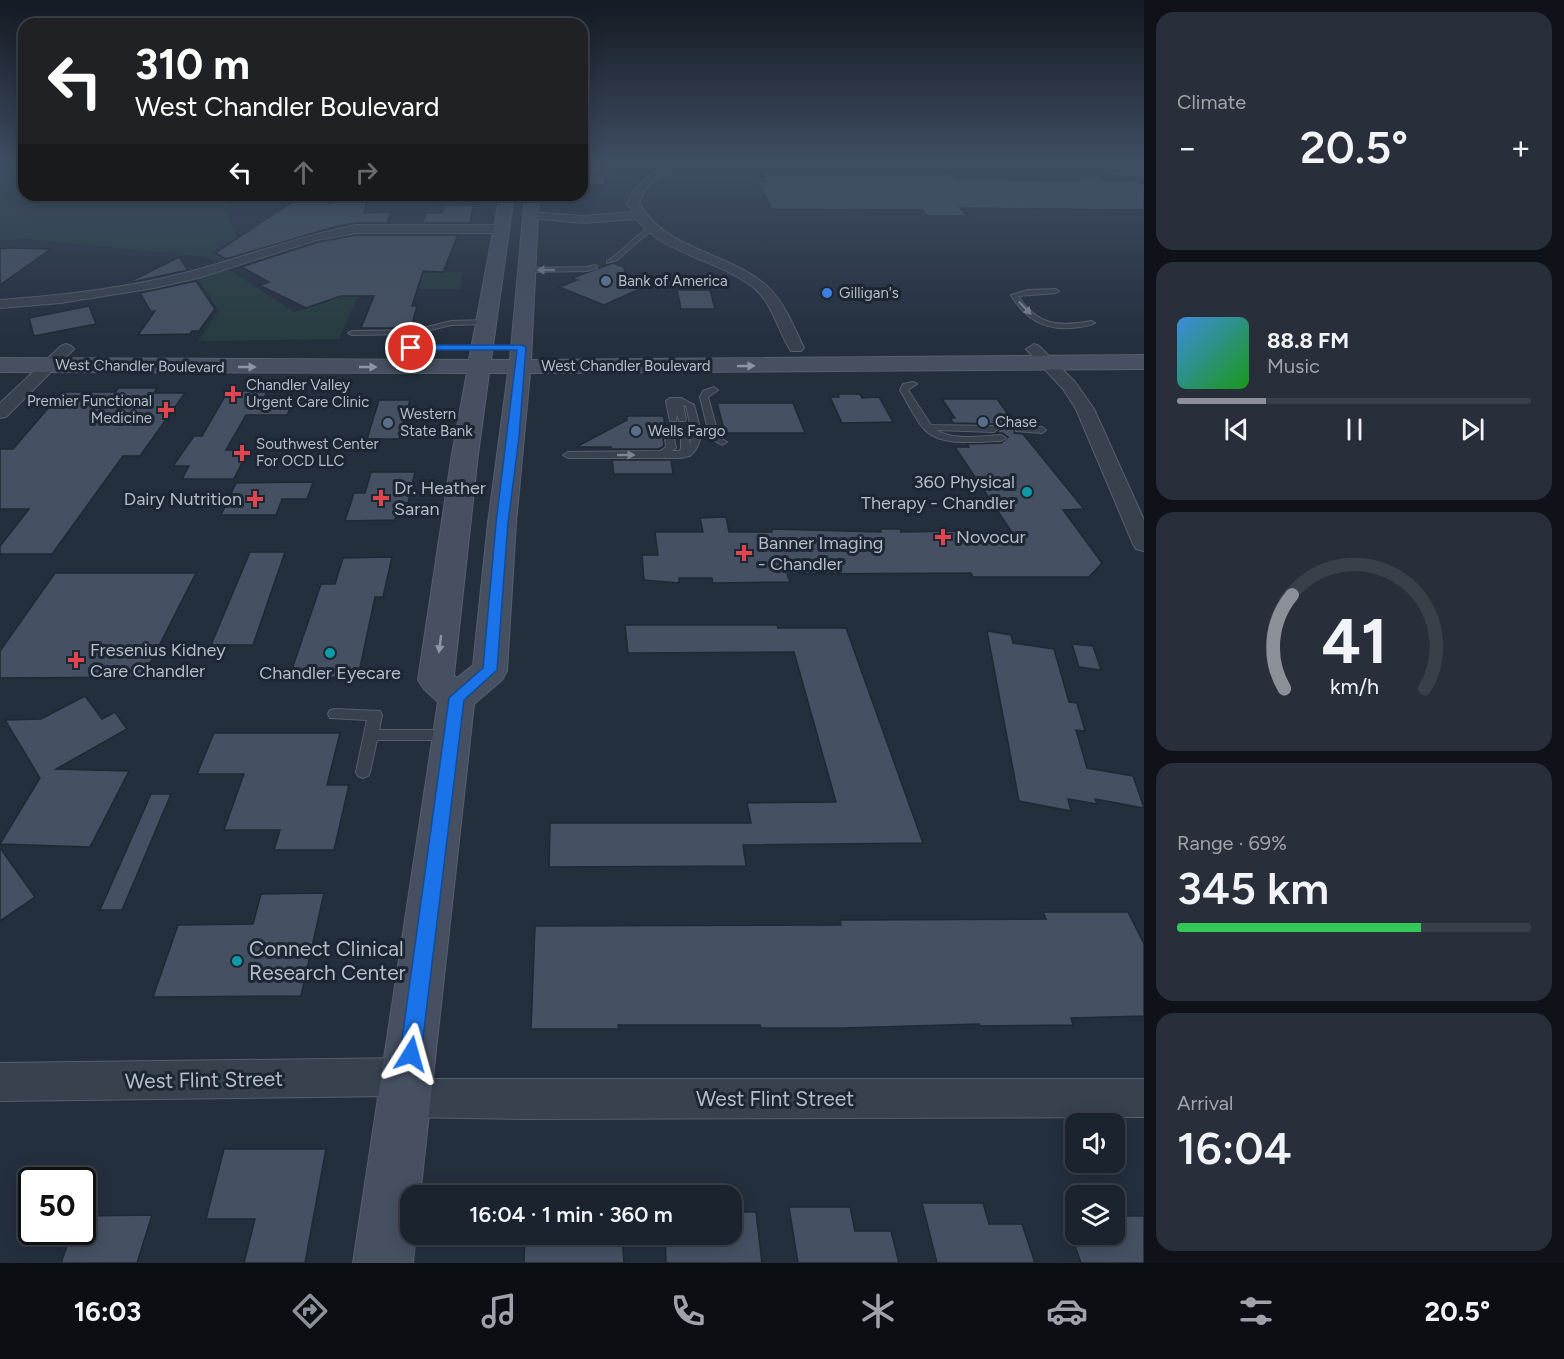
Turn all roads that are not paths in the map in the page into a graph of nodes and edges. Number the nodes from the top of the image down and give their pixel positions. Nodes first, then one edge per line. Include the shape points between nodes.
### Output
1 (502, 222) edge
2 (529, 222) edge
3 (644, 222) edge
4 (501, 229) junction
5 (652, 230) junction
6 (609, 262) dead end
7 (595, 267) dead end
8 (526, 270) junction
9 (1056, 291) dead end
10 (0, 304) edge
11 (487, 322) junction
12 (1091, 323) dead end
13 (352, 333) dead end
14 (414, 340) junction
15 (796, 348) junction
16 (0, 349) edge
17 (66, 349) junction
18 (1144, 349) edge
19 (1040, 356) junction
20 (482, 357) junction
21 (520, 357) junction
22 (1144, 362) edge
23 (0, 365) edge
24 (48, 366) junction
25 (913, 384) dead end
26 (714, 390) dead end
27 (671, 401) junction
28 (2, 410) edge
29 (1041, 431) dead end
30 (998, 434) dead end
31 (1023, 434) dead end
32 (722, 442) dead end
33 (568, 455) dead end
34 (665, 455) junction
35 (681, 455) junction
36 (1137, 513) edge
37 (1144, 544) edge
38 (335, 714) dead end
39 (454, 716) junction
40 (371, 735) junction
41 (363, 772) dead end
42 (0, 1082) edge
43 (406, 1088) junction
44 (1144, 1098) edge
45 (383, 1263) edge

1 - 4 main road
2 - 8 main road
3 - 5 street
4 - 10 street via 334,232 154,284
4 - 11 main road
5 - 6 lane via 640,234
5 - 15 street via 756,284 775,302
7 -> 8 lane
8 - 21 main road
9 -> 12 lane via 1014,295 1039,322 1062,327
11 - 14 lane via 428,327
11 - 20 main road
13 - 14 lane
14 - 17 main road, West Chandler Boulevard
14 - 20 main road, West Chandler Boulevard
15 - 19 main road, West Chandler Boulevard
15 - 21 main road, West Chandler Boulevard
16 - 17 main road, West Chandler Boulevard
17 - 24 street
18 - 19 main road, West Chandler Boulevard
21 -> 19 main road, West Chandler Boulevard
19 - 22 main road, West Chandler Boulevard
19 - 36 street via 1085,409
20 - 21 main road, West Chandler Boulevard
24 -> 20 main road, West Chandler Boulevard
20 -> 39 main road via 465,454 436,680
21 - 39 main road via 490,670
23 - 24 main road, West Chandler Boulevard
24 - 28 street
25 - 30 lane via 904,390 929,428
26 - 32 lane via 704,397 715,438
27 - 27 lane via 674,419
27 - 35 lane via 690,405 697,441 694,449
29 - 31 lane
33 -> 34 lane
34 - 35 lane
34 - 35 lane via 676,430 686,449
36 - 37 street
38 - 40 lane via 375,715
39 - 40 lane
39 - 43 main road
40 - 41 lane
42 - 43 street, West Flint Street
43 - 44 street, West Flint Street via 524,1100
43 - 45 main road

